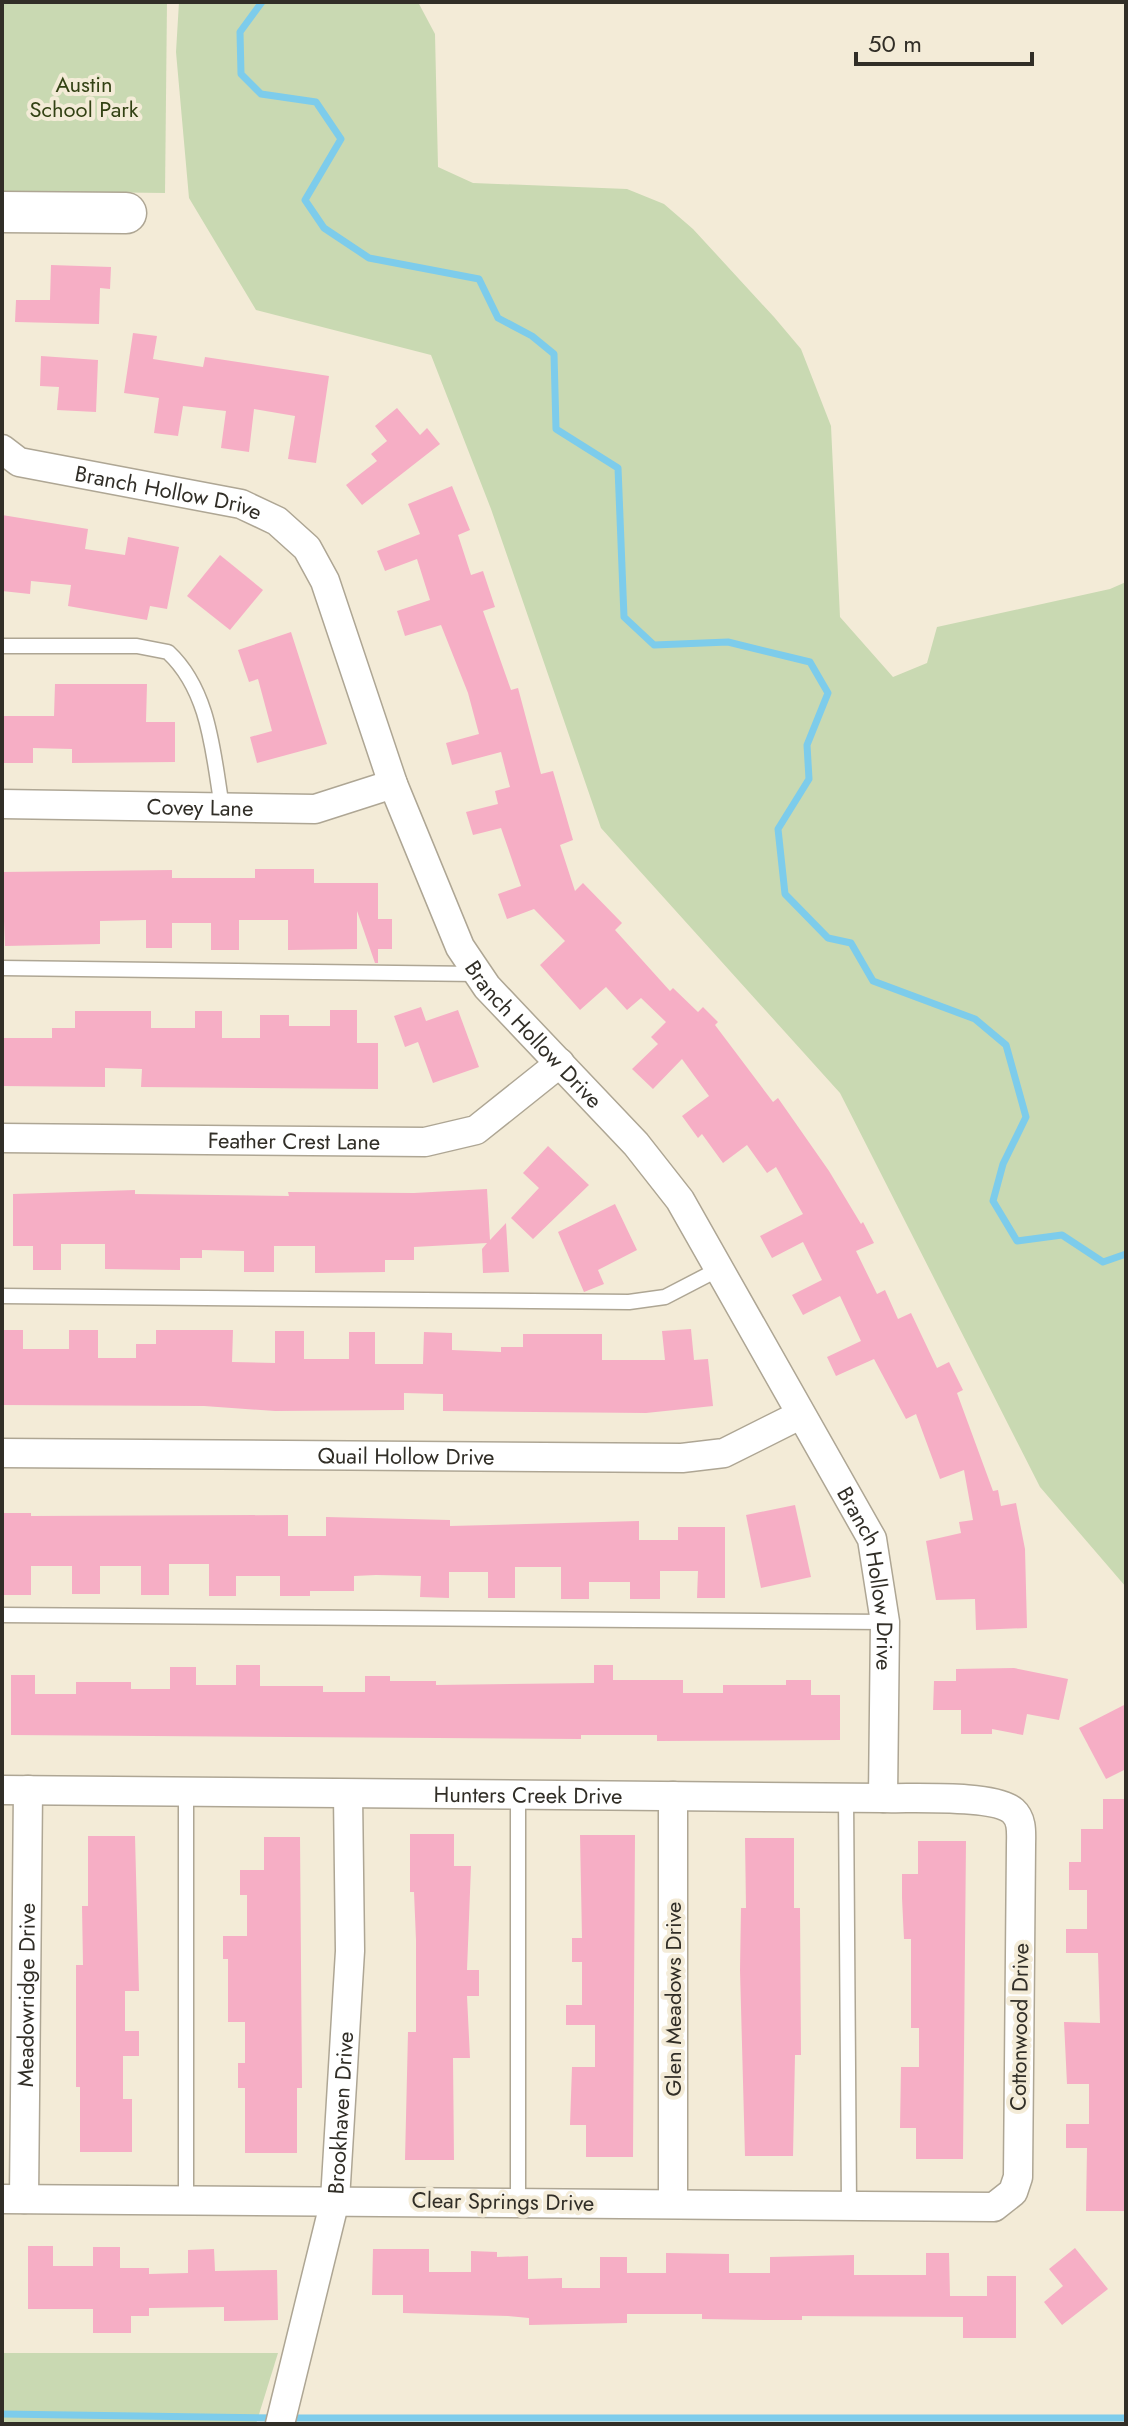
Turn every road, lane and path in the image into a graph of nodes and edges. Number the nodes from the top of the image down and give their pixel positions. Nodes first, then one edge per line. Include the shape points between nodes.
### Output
1 (2, 212) edge
2 (126, 213) dead end
3 (2, 449) edge
4 (2, 646) edge
5 (393, 784) junction
6 (2, 804) edge
7 (222, 807) junction
8 (2, 968) edge
9 (478, 974) junction
10 (560, 1063) junction
11 (2, 1138) edge
12 (719, 1269) junction
13 (2, 1296) edge
14 (800, 1415) junction
15 (2, 1453) edge
16 (2, 1615) edge
17 (885, 1622) junction
18 (15, 1790) edge
19 (186, 1792) junction
20 (348, 1795) junction
21 (518, 1795) junction
22 (673, 1796) junction
23 (846, 1797) junction
24 (883, 1798) junction
25 (1021, 1846) joint
26 (13, 2199) edge
27 (186, 2199) junction
28 (335, 2200) junction
29 (518, 2201) junction
30 (673, 2203) junction
31 (1003, 2203) joint
32 (849, 2205) junction
33 (280, 2424) edge

1 - 2 street
3 - 5 street, Branch Hollow Drive via 19,462 241,504 277,521 307,548 325,581
4 - 7 lane via 137,646 168,652 195,687
5 - 7 street, Covey Lane via 315,809
5 - 9 street, Branch Hollow Drive via 460,947
6 - 7 street, Covey Lane
8 - 9 lane
9 - 10 street, Branch Hollow Drive
10 - 11 street, Feather Crest Lane via 476,1130 425,1142
10 - 12 street, Branch Hollow Drive via 680,1200
12 - 13 lane via 665,1297 629,1302
12 - 14 street, Branch Hollow Drive
14 - 15 street, Quail Hollow Drive via 724,1453 682,1458
14 - 17 street, Branch Hollow Drive via 872,1539
16 - 17 lane
17 - 24 street, Branch Hollow Drive
18 - 19 street, Hunters Creek Drive
18 - 26 street, Meadowridge Drive
19 - 20 street, Hunters Creek Drive
19 - 27 lane
20 - 21 street, Hunters Creek Drive
20 - 28 street, Brookhaven Drive via 350,1951
21 - 22 street, Hunters Creek Drive
21 - 29 lane
22 - 23 street, Hunters Creek Drive
22 - 30 street, Glen Meadows Drive
23 - 24 street, Hunters Creek Drive
23 - 32 lane
24 - 25 street, Hunters Creek Drive via 989,1802 1012,1809 1020,1820
25 - 31 street, Cottonwood Drive via 1018,2177
26 - 27 street, Clear Springs Drive
27 - 28 street, Clear Springs Drive
28 - 29 street, Clear Springs Drive
28 - 33 street, Brookhaven Drive
29 - 30 street, Clear Springs Drive
30 - 32 street, Clear Springs Drive
31 - 32 street, Clear Springs Drive

